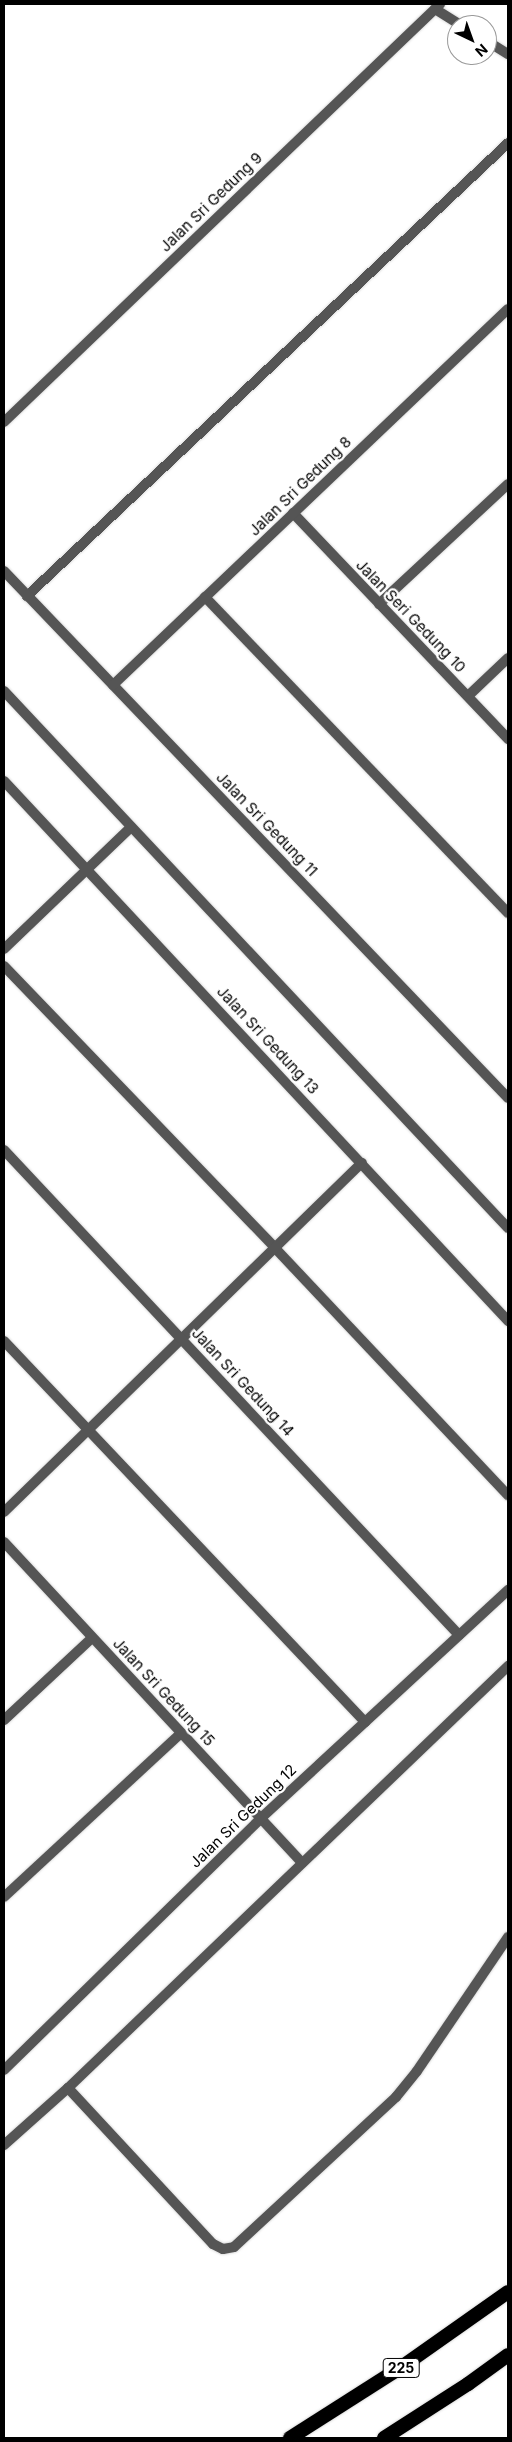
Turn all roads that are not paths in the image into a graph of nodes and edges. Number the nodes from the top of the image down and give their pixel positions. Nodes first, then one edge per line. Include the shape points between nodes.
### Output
1 (437, 6) edge
2 (448, 15) edge
3 (497, 47) edge
4 (508, 54) edge
5 (508, 143) edge
6 (508, 309) edge
7 (4, 422) edge
8 (508, 484) edge
9 (292, 513) junction
10 (4, 571) edge
11 (28, 596) junction
12 (206, 597) junction
13 (379, 604) junction
14 (508, 658) edge
15 (113, 685) junction
16 (4, 691) edge
17 (468, 696) junction
18 (508, 739) edge
19 (4, 781) edge
20 (131, 827) junction
21 (87, 868) junction
22 (508, 913) edge
23 (4, 949) edge
24 (4, 966) edge
25 (508, 1098) edge
26 (4, 1150) edge
27 (362, 1163) junction
28 (508, 1228) edge
29 (275, 1248) junction
30 (508, 1321) edge
31 (182, 1339) junction
32 (4, 1341) edge
33 (88, 1430) junction
34 (508, 1495) edge
35 (4, 1512) edge
36 (4, 1542) edge
37 (508, 1590) edge
38 (459, 1635) junction
39 (92, 1638) junction
40 (508, 1666) edge
41 (4, 1720) edge
42 (365, 1722) junction
43 (181, 1733) junction
44 (260, 1819) junction
45 (302, 1863) junction
46 (4, 1898) edge
47 (508, 1937) edge
48 (4, 2070) edge
49 (68, 2088) junction
50 (4, 2145) edge
51 (508, 2292) edge
52 (508, 2355) edge
53 (290, 2438) edge
54 (384, 2438) edge

1 - 2 street
1 - 7 street, Jalan Sri Gedung 9
3 - 4 street
5 - 11 street
6 - 9 street, Jalan Sri Gedung 8
8 - 13 street
9 - 12 street, Jalan Sri Gedung 8
9 - 13 street, Jalan Seri Gedung 10
10 - 11 street, Jalan Sri Gedung 11
11 - 15 street, Jalan Sri Gedung 11
12 - 15 street, Jalan Sri Gedung 8
12 - 22 street
13 - 17 street, Jalan Seri Gedung 10
14 - 17 street
15 - 25 street, Jalan Sri Gedung 11
16 - 20 street
17 - 18 street, Jalan Seri Gedung 10
19 - 21 street, Jalan Sri Gedung 13
20 - 21 street
20 - 28 street
21 - 23 street
21 - 27 street, Jalan Sri Gedung 13
24 - 29 street
26 - 31 street, Jalan Sri Gedung 14
27 - 29 street
27 - 30 street, Jalan Sri Gedung 13
29 - 31 street
29 - 34 street
31 - 33 street
31 - 38 street, Jalan Sri Gedung 14
32 - 33 street
33 - 35 street
33 - 42 street
36 - 39 street, Jalan Sri Gedung 15
37 - 38 street, Jalan Sri Gedung 12
38 - 42 street, Jalan Sri Gedung 12
39 - 41 street
39 - 43 street, Jalan Sri Gedung 15
40 - 45 street
42 - 44 street, Jalan Sri Gedung 12
43 - 44 street, Jalan Sri Gedung 15
43 - 46 street
44 - 45 street, Jalan Sri Gedung 15
44 - 48 street, Jalan Sri Gedung 12
45 - 49 street
47 - 49 street via 396,2098 234,2247 224,2249 213,2244
49 - 50 street
51 - 53 highway, 225 via 403,2366
52 - 54 highway

